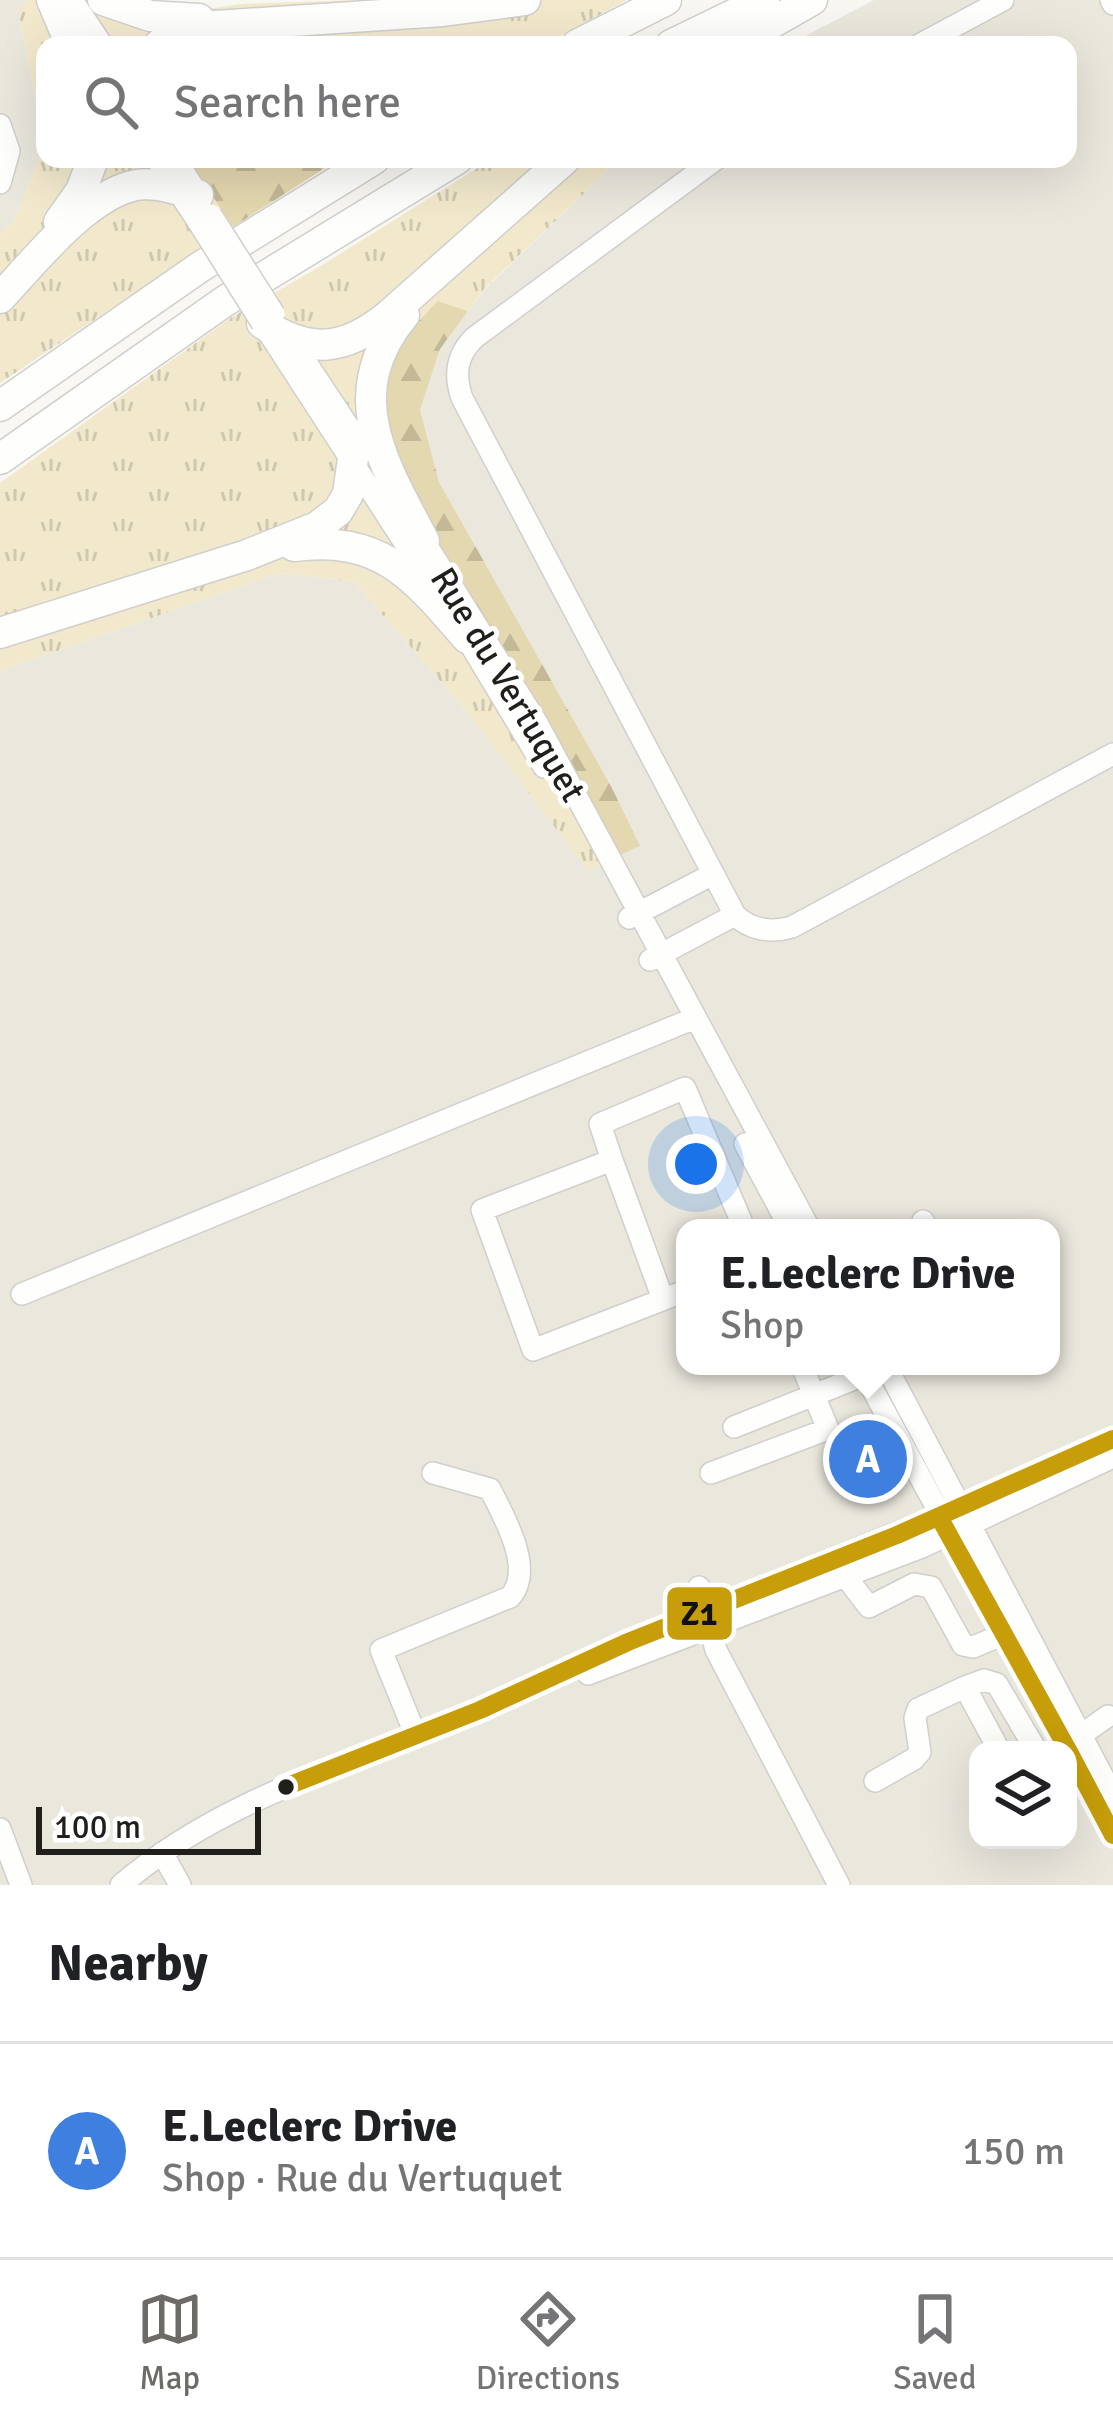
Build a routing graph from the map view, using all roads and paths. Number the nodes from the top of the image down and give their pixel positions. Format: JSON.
{"nodes":[{"id":1,"x":53,"y":0,"type":"edge"},
{"id":2,"x":72,"y":0,"type":"edge"},
{"id":3,"x":104,"y":0,"type":"edge"},
{"id":4,"x":525,"y":0,"type":"edge"},
{"id":5,"x":666,"y":0,"type":"edge"},
{"id":6,"x":764,"y":0,"type":"edge"},
{"id":7,"x":812,"y":0,"type":"edge"},
{"id":8,"x":1003,"y":0,"type":"edge"},
{"id":9,"x":325,"y":18,"type":"junction"},
{"id":10,"x":67,"y":36,"type":"edge"},
{"id":11,"x":77,"y":36,"type":"edge"},
{"id":12,"x":96,"y":36,"type":"edge"},
{"id":13,"x":174,"y":36,"type":"edge"},
{"id":14,"x":595,"y":36,"type":"edge"},
{"id":15,"x":690,"y":36,"type":"edge"},
{"id":16,"x":749,"y":36,"type":"edge"},
{"id":17,"x":936,"y":36,"type":"edge"},
{"id":18,"x":0,"y":125,"type":"edge"},
{"id":19,"x":90,"y":168,"type":"edge"},
{"id":20,"x":166,"y":168,"type":"edge"},
{"id":21,"x":360,"y":168,"type":"edge"},
{"id":22,"x":443,"y":168,"type":"edge"},
{"id":23,"x":555,"y":168,"type":"edge"},
{"id":24,"x":704,"y":168,"type":"edge"},
{"id":25,"x":0,"y":183,"type":"edge"},
{"id":26,"x":192,"y":196,"type":"edge"},
{"id":27,"x":471,"y":240,"type":"junction"},
{"id":28,"x":6,"y":292,"type":"edge"},
{"id":29,"x":275,"y":325,"type":"junction"},
{"id":30,"x":0,"y":406,"type":"edge"},
{"id":31,"x":355,"y":451,"type":"junction"},
{"id":32,"x":0,"y":459,"type":"edge"},
{"id":33,"x":424,"y":541,"type":"junction"},
{"id":34,"x":247,"y":555,"type":"junction"},
{"id":35,"x":0,"y":633,"type":"edge"},
{"id":36,"x":467,"y":638,"type":"junction"},
{"id":37,"x":1113,"y":754,"type":"edge"},
{"id":38,"x":713,"y":874,"type":"junction"},
{"id":39,"x":735,"y":915,"type":"junction"},
{"id":40,"x":633,"y":916,"type":"junction"},
{"id":41,"x":655,"y":957,"type":"junction"},
{"id":42,"x":689,"y":1021,"type":"junction"},
{"id":43,"x":612,"y":1160,"type":"junction"},
{"id":44,"x":740,"y":1219,"type":"edge"},
{"id":45,"x":786,"y":1219,"type":"edge"},
{"id":46,"x":804,"y":1219,"type":"edge"},
{"id":47,"x":22,"y":1294,"type":"dead end"},
{"id":48,"x":676,"y":1294,"type":"edge"},
{"id":49,"x":663,"y":1299,"type":"junction"},
{"id":50,"x":806,"y":1375,"type":"edge"},
{"id":51,"x":859,"y":1375,"type":"edge"},
{"id":52,"x":877,"y":1375,"type":"edge"},
{"id":53,"x":878,"y":1375,"type":"edge"},
{"id":54,"x":815,"y":1396,"type":"junction"},
{"id":55,"x":734,"y":1427,"type":"dead end"},
{"id":56,"x":1113,"y":1439,"type":"edge"},
{"id":57,"x":1113,"y":1457,"type":"edge"},
{"id":58,"x":433,"y":1473,"type":"dead end"},
{"id":59,"x":710,"y":1473,"type":"dead end"},
{"id":60,"x":967,"y":1515,"type":"junction"},
{"id":61,"x":944,"y":1526,"type":"junction"},
{"id":62,"x":846,"y":1577,"type":"junction"},
{"id":63,"x":699,"y":1587,"type":"dead end"},
{"id":64,"x":709,"y":1620,"type":"junction"},
{"id":65,"x":1014,"y":1630,"type":"junction"},
{"id":66,"x":965,"y":1687,"type":"junction"},
{"id":67,"x":1108,"y":1716,"type":"dead end"},
{"id":68,"x":416,"y":1736,"type":"junction"},
{"id":69,"x":994,"y":1741,"type":"edge"},
{"id":70,"x":1031,"y":1741,"type":"edge"},
{"id":71,"x":1066,"y":1741,"type":"edge"},
{"id":72,"x":1075,"y":1741,"type":"edge"},
{"id":73,"x":1077,"y":1756,"type":"edge"},
{"id":74,"x":1077,"y":1764,"type":"edge"},
{"id":75,"x":875,"y":1781,"type":"dead end"},
{"id":76,"x":1113,"y":1796,"type":"edge"},
{"id":77,"x":0,"y":1828,"type":"edge"},
{"id":78,"x":1113,"y":1835,"type":"edge"},
{"id":79,"x":162,"y":1853,"type":"junction"},
{"id":80,"x":21,"y":1885,"type":"edge"},
{"id":81,"x":121,"y":1885,"type":"edge"},
{"id":82,"x":180,"y":1885,"type":"edge"},
{"id":83,"x":839,"y":1885,"type":"edge"}],
"edges":[{"from":1,"to":10,"type":"highway"},
{"from":1,"to":11,"type":"street"},
{"from":2,"to":12,"type":"street"},
{"from":3,"to":9,"type":"highway"},
{"from":4,"to":9,"type":"highway"},
{"from":5,"to":14,"type":"highway"},
{"from":6,"to":15,"type":"highway"},
{"from":7,"to":16,"type":"highway"},
{"from":8,"to":17,"type":"street"},
{"from":9,"to":13,"type":"highway"},
{"from":18,"to":25,"type":"street"},
{"from":19,"to":28,"type":"highway"},
{"from":20,"to":26,"type":"street","name":"Rue du Vertuquet"},
{"from":21,"to":30,"type":"highway"},
{"from":22,"to":32,"type":"highway"},
{"from":23,"to":27,"type":"highway"},
{"from":24,"to":38,"type":"street"},
{"from":26,"to":28,"type":"highway"},
{"from":26,"to":29,"type":"street","name":"Rue du Vertuquet","bridge":true},
{"from":27,"to":29,"type":"highway"},
{"from":27,"to":33,"type":"highway"},
{"from":29,"to":31,"type":"street","name":"Rue du Vertuquet"},
{"from":29,"to":31,"type":"street","name":"Rue du Vertuquet"},
{"from":31,"to":33,"type":"street","name":"Rue du Vertuquet"},
{"from":31,"to":34,"type":"highway"},
{"from":31,"to":36,"type":"street","name":"Rue du Vertuquet"},
{"from":33,"to":40,"type":"street","name":"Rue du Vertuquet"},
{"from":34,"to":35,"type":"highway"},
{"from":34,"to":36,"type":"highway"},
{"from":36,"to":40,"type":"street","name":"Rue du Vertuquet"},
{"from":37,"to":39,"type":"street"},
{"from":38,"to":39,"type":"street"},
{"from":38,"to":40,"type":"street"},
{"from":39,"to":41,"type":"street"},
{"from":40,"to":41,"type":"street","name":"Rue du Vertuquet"},
{"from":41,"to":42,"type":"street","name":"Rue du Vertuquet"},
{"from":42,"to":45,"type":"street","name":"Rue du Vertuquet"},
{"from":42,"to":46,"type":"street","name":"Rue du Vertuquet"},
{"from":42,"to":47,"type":"street"},
{"from":43,"to":44,"type":"street"},
{"from":43,"to":49,"type":"street"},
{"from":43,"to":49,"type":"street"},
{"from":48,"to":49,"type":"street"},
{"from":50,"to":54,"type":"street"},
{"from":51,"to":54,"type":"street"},
{"from":52,"to":61,"type":"street"},
{"from":53,"to":60,"type":"street"},
{"from":54,"to":55,"type":"street"},
{"from":54,"to":59,"type":"street"},
{"from":56,"to":60,"type":"street"},
{"from":57,"to":60,"type":"street"},
{"from":58,"to":68,"type":"street"},
{"from":60,"to":61,"type":"street"},
{"from":60,"to":65,"type":"street"},
{"from":61,"to":62,"type":"street"},
{"from":61,"to":64,"type":"street"},
{"from":61,"to":65,"type":"street"},
{"from":62,"to":64,"type":"street"},
{"from":62,"to":65,"type":"street"},
{"from":63,"to":64,"type":"street"},
{"from":64,"to":68,"type":"street"},
{"from":64,"to":83,"type":"street"},
{"from":65,"to":71,"type":"street"},
{"from":66,"to":69,"type":"street"},
{"from":66,"to":70,"type":"street"},
{"from":66,"to":75,"type":"street"},
{"from":67,"to":72,"type":"street"},
{"from":68,"to":79,"type":"street"},
{"from":73,"to":76,"type":"street"},
{"from":74,"to":78,"type":"street"},
{"from":77,"to":80,"type":"street"},
{"from":79,"to":81,"type":"street"},
{"from":79,"to":82,"type":"street"}]}
